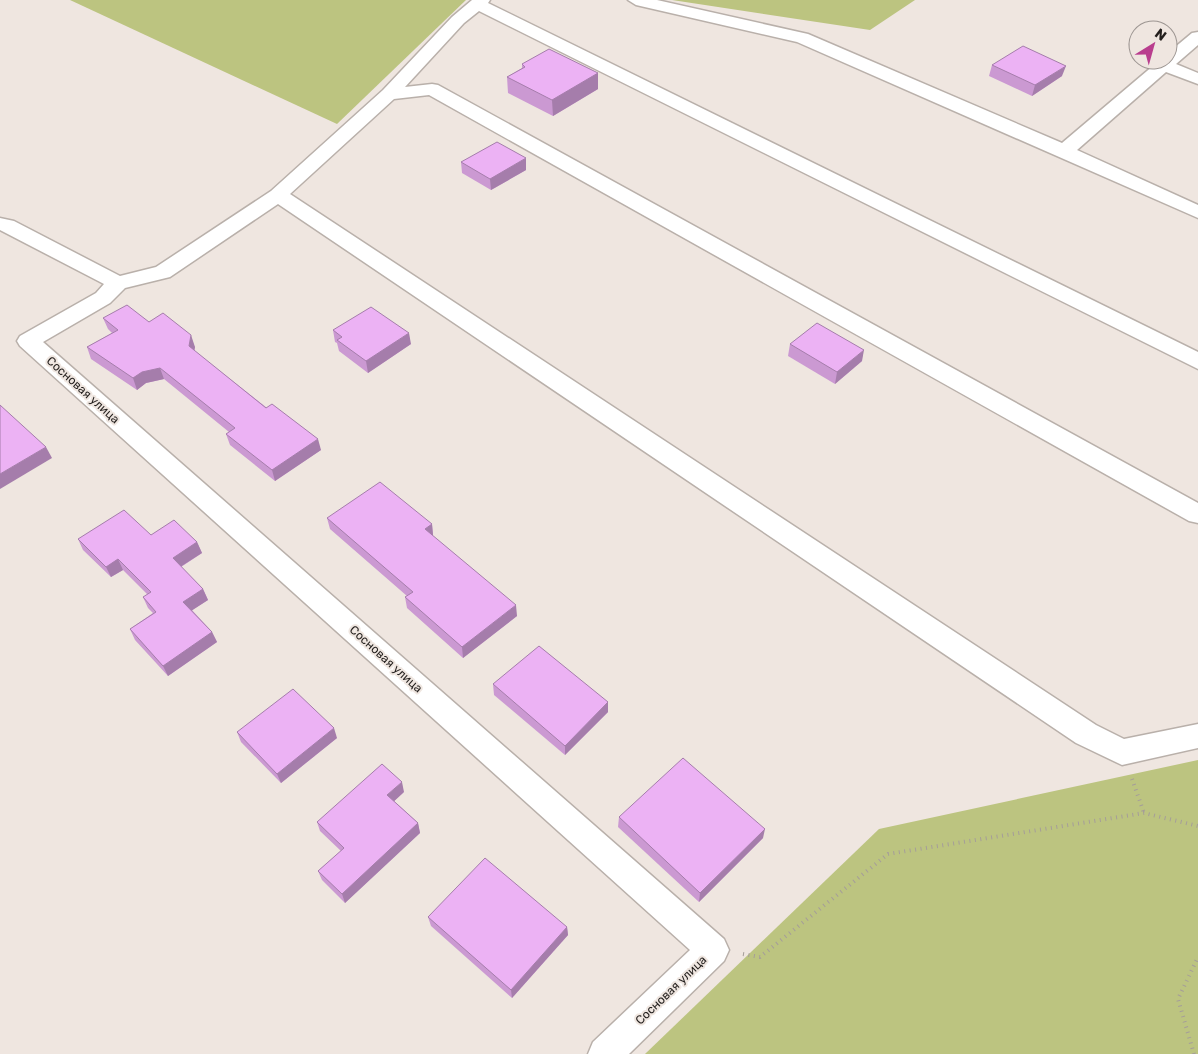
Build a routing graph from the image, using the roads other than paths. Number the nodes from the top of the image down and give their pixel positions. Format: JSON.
{"nodes":[{"id":1,"x":636,"y":0,"type":"edge"},
{"id":2,"x":480,"y":2,"type":"edge"},
{"id":3,"x":1198,"y":37,"type":"edge"},
{"id":4,"x":1178,"y":54,"type":"edge"},
{"id":5,"x":1159,"y":70,"type":"edge"},
{"id":6,"x":1174,"y":70,"type":"edge"},
{"id":7,"x":1198,"y":79,"type":"edge"},
{"id":8,"x":389,"y":94,"type":"junction"},
{"id":9,"x":1064,"y":151,"type":"junction"},
{"id":10,"x":278,"y":195,"type":"junction"},
{"id":11,"x":1198,"y":212,"type":"edge"},
{"id":12,"x":0,"y":224,"type":"edge"},
{"id":13,"x":118,"y":283,"type":"junction"},
{"id":14,"x":1198,"y":361,"type":"edge"},
{"id":15,"x":1198,"y":514,"type":"edge"},
{"id":16,"x":1198,"y":736,"type":"edge"},
{"id":17,"x":605,"y":1054,"type":"edge"}],
"edges":[{"from":1,"to":9,"type":"street"},
{"from":2,"to":8,"type":"street"},
{"from":2,"to":14,"type":"street"},
{"from":3,"to":4,"type":"street"},
{"from":5,"to":9,"type":"street"},
{"from":6,"to":7,"type":"street"},
{"from":8,"to":10,"type":"street"},
{"from":8,"to":15,"type":"street"},
{"from":9,"to":11,"type":"street"},
{"from":10,"to":13,"type":"street"},
{"from":10,"to":16,"type":"street"},
{"from":12,"to":13,"type":"street"},
{"from":13,"to":17,"type":"street","name":"Сосновая улица"}]}
